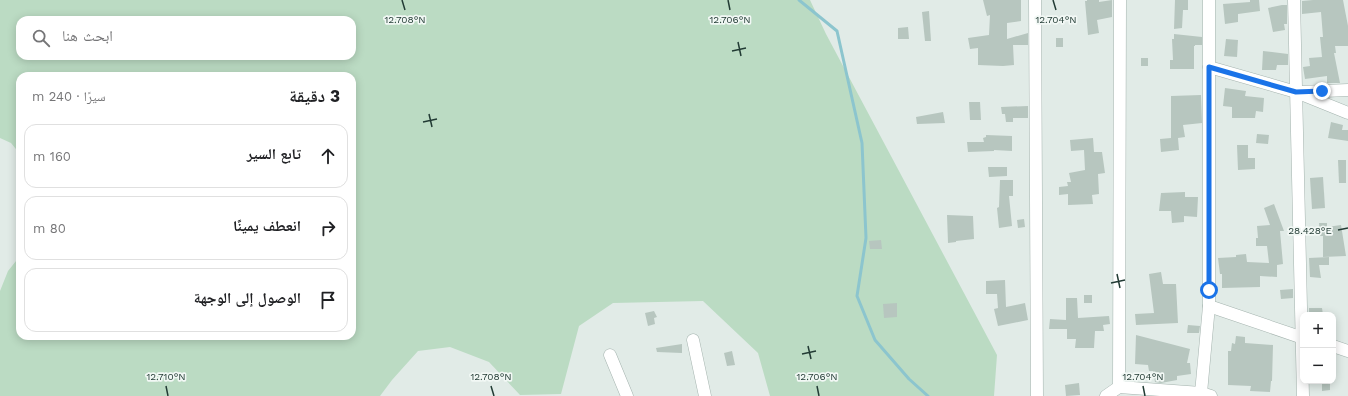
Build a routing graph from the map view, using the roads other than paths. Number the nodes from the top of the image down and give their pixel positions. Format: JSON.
{"nodes":[{"id":1,"x":1035,"y":0,"type":"edge"},
{"id":2,"x":1120,"y":0,"type":"edge"},
{"id":3,"x":1209,"y":0,"type":"edge"},
{"id":4,"x":1294,"y":0,"type":"edge"},
{"id":5,"x":1209,"y":67,"type":"junction"},
{"id":6,"x":1348,"y":90,"type":"edge"},
{"id":7,"x":1296,"y":92,"type":"junction"},
{"id":8,"x":1348,"y":113,"type":"edge"},
{"id":9,"x":1209,"y":306,"type":"junction"},
{"id":10,"x":1302,"y":312,"type":"edge"},
{"id":11,"x":1300,"y":337,"type":"edge"},
{"id":12,"x":693,"y":340,"type":"dead end"},
{"id":13,"x":1336,"y":347,"type":"edge"},
{"id":14,"x":1303,"y":348,"type":"edge"},
{"id":15,"x":1348,"y":350,"type":"edge"},
{"id":16,"x":610,"y":355,"type":"dead end"},
{"id":17,"x":1119,"y":387,"type":"junction"},
{"id":18,"x":1206,"y":394,"type":"edge"},
{"id":19,"x":627,"y":396,"type":"edge"},
{"id":20,"x":705,"y":396,"type":"edge"},
{"id":21,"x":1037,"y":396,"type":"edge"},
{"id":22,"x":1106,"y":396,"type":"edge"},
{"id":23,"x":1303,"y":396,"type":"edge"}],
"edges":[{"from":1,"to":21,"type":"street"},
{"from":2,"to":17,"type":"street"},
{"from":3,"to":5,"type":"street"},
{"from":4,"to":7,"type":"street"},
{"from":5,"to":7,"type":"street"},
{"from":5,"to":9,"type":"street"},
{"from":6,"to":7,"type":"street"},
{"from":7,"to":8,"type":"street"},
{"from":7,"to":10,"type":"street"},
{"from":9,"to":11,"type":"street"},
{"from":9,"to":18,"type":"street"},
{"from":12,"to":20,"type":"street"},
{"from":13,"to":15,"type":"street"},
{"from":14,"to":23,"type":"street"},
{"from":16,"to":19,"type":"street"},
{"from":17,"to":18,"type":"street"},
{"from":17,"to":22,"type":"street"}]}
